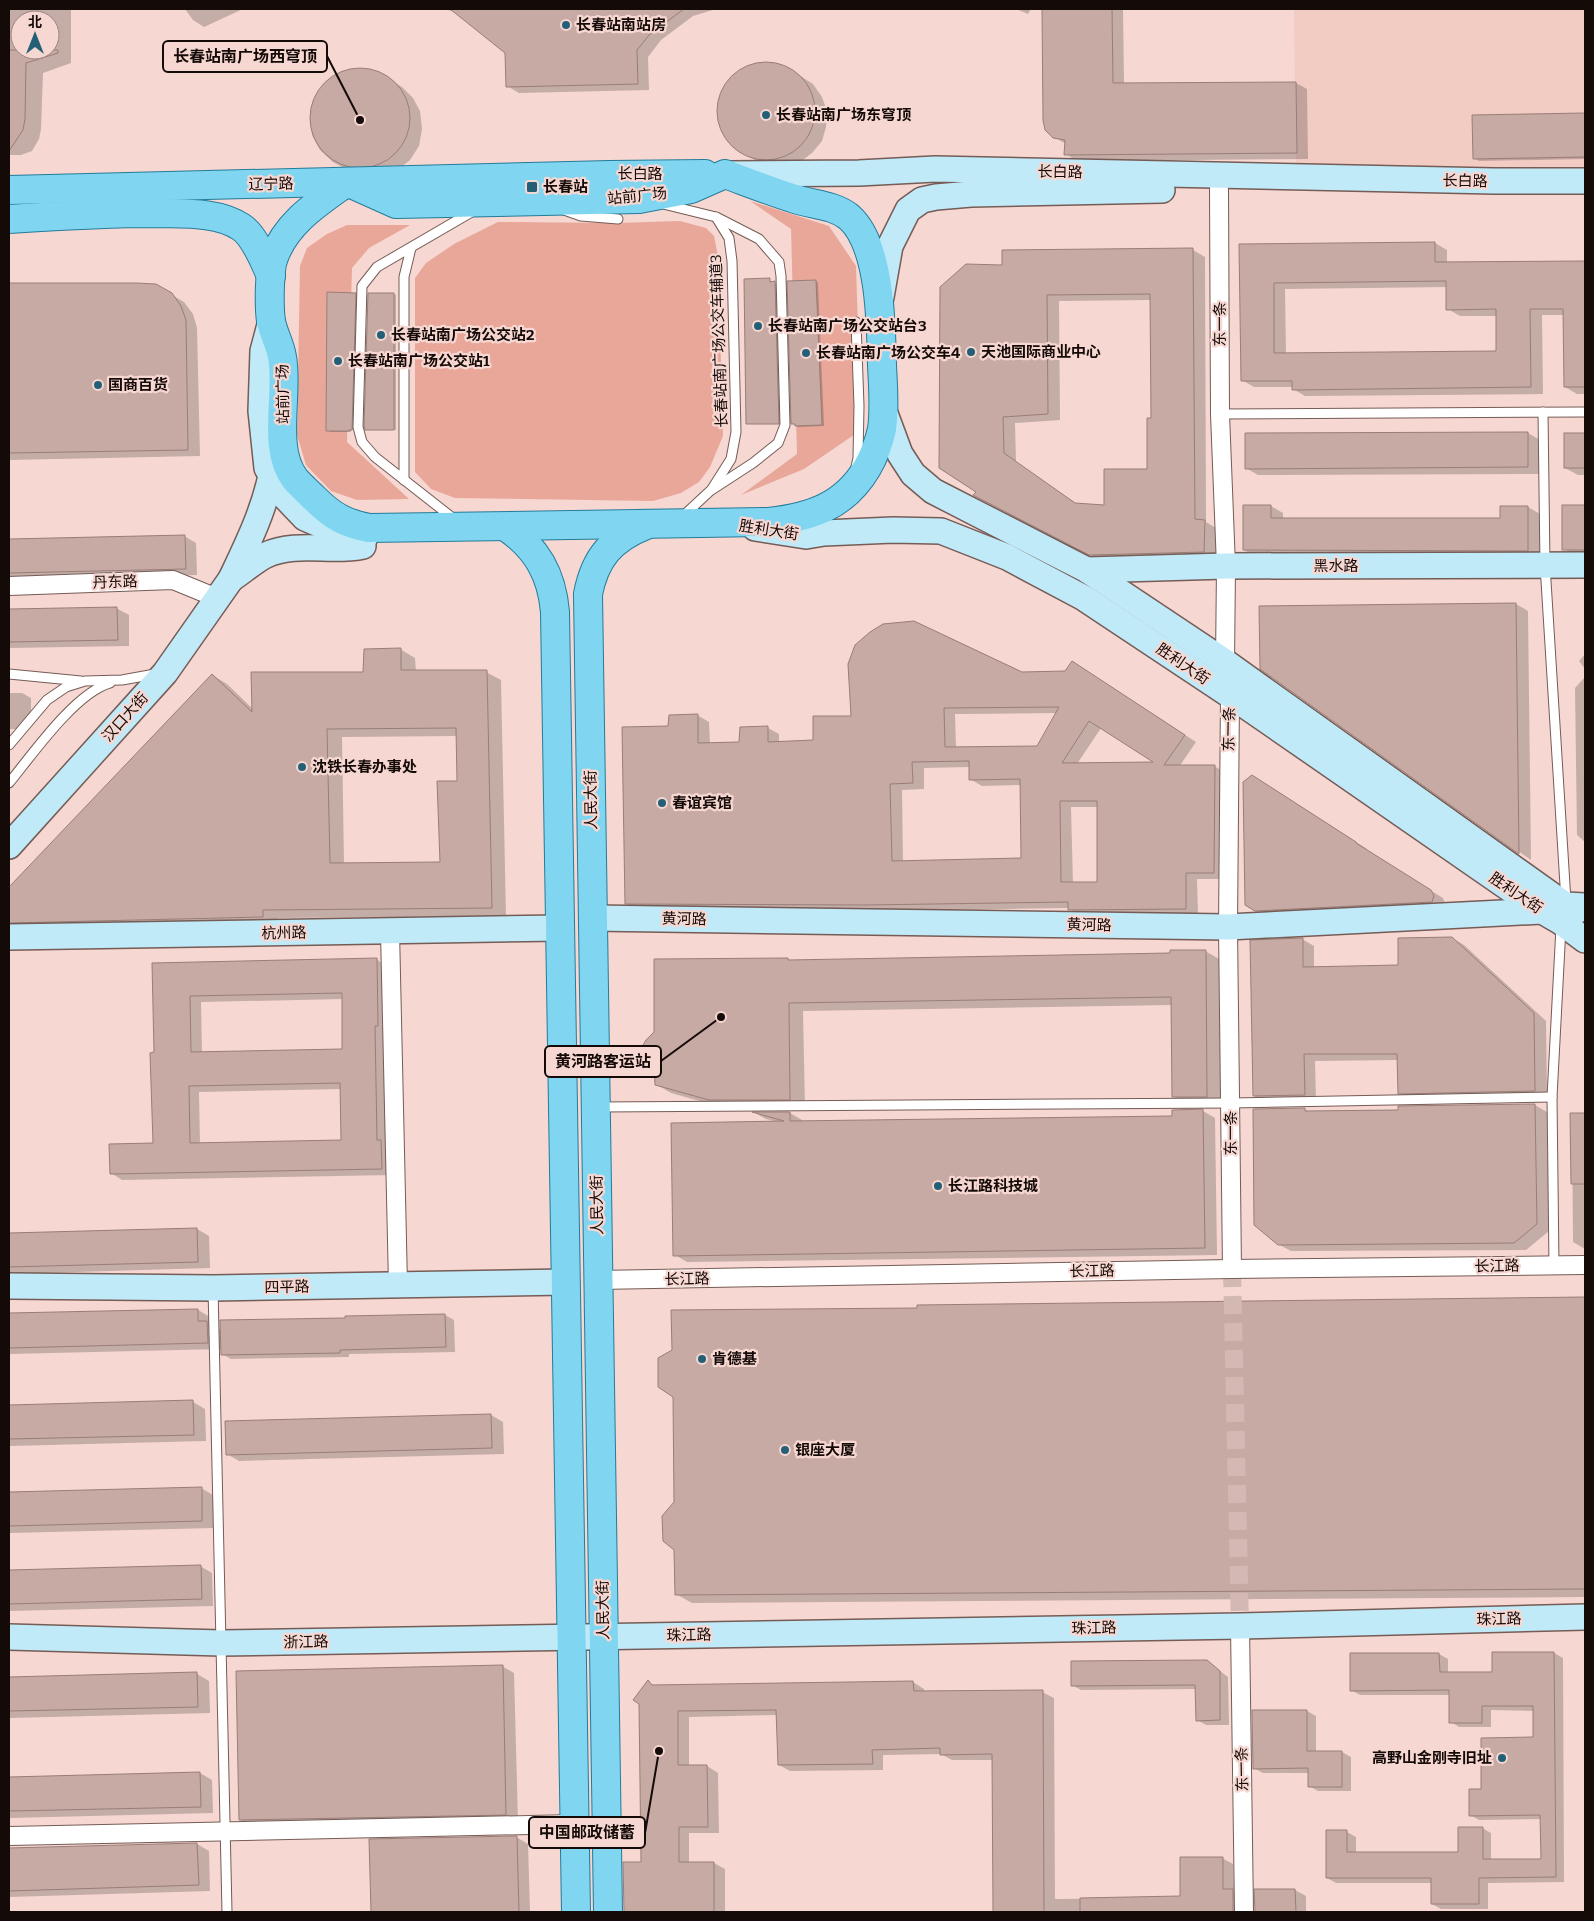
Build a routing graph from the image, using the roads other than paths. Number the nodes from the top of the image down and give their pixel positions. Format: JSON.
{"nodes":[{"id":1,"x":725,"y":174,"type":"junction"},
{"id":2,"x":1585,"y":181,"type":"edge"},
{"id":3,"x":347,"y":182,"type":"junction"},
{"id":4,"x":539,"y":189,"type":"junction"},
{"id":5,"x":1219,"y":189,"type":"junction"},
{"id":6,"x":9,"y":190,"type":"edge"},
{"id":7,"x":1585,"y":190,"type":"edge"},
{"id":8,"x":640,"y":199,"type":"junction"},
{"id":9,"x":490,"y":201,"type":"junction"},
{"id":10,"x":716,"y":217,"type":"junction"},
{"id":11,"x":9,"y":218,"type":"edge"},
{"id":12,"x":618,"y":219,"type":"dead end"},
{"id":13,"x":412,"y":248,"type":"junction"},
{"id":14,"x":271,"y":276,"type":"junction"},
{"id":15,"x":880,"y":304,"type":"junction"},
{"id":16,"x":271,"y":321,"type":"junction"},
{"id":17,"x":856,"y":322,"type":"dead end"},
{"id":18,"x":884,"y":411,"type":"junction"},
{"id":19,"x":1543,"y":412,"type":"junction"},
{"id":20,"x":1585,"y":412,"type":"edge"},
{"id":21,"x":1220,"y":414,"type":"junction"},
{"id":22,"x":271,"y":476,"type":"junction"},
{"id":23,"x":404,"y":480,"type":"junction"},
{"id":24,"x":850,"y":489,"type":"junction"},
{"id":25,"x":710,"y":491,"type":"junction"},
{"id":26,"x":731,"y":523,"type":"junction"},
{"id":27,"x":675,"y":524,"type":"junction"},
{"id":28,"x":647,"y":525,"type":"junction"},
{"id":29,"x":506,"y":527,"type":"junction"},
{"id":30,"x":464,"y":528,"type":"junction"},
{"id":31,"x":390,"y":537,"type":"junction"},
{"id":32,"x":1545,"y":565,"type":"junction"},
{"id":33,"x":1585,"y":565,"type":"edge"},
{"id":34,"x":1226,"y":566,"type":"junction"},
{"id":35,"x":1087,"y":570,"type":"junction"},
{"id":36,"x":9,"y":586,"type":"edge"},
{"id":37,"x":224,"y":588,"type":"junction"},
{"id":38,"x":1226,"y":662,"type":"junction"},
{"id":39,"x":165,"y":673,"type":"junction"},
{"id":40,"x":9,"y":674,"type":"edge"},
{"id":41,"x":122,"y":680,"type":"junction"},
{"id":42,"x":85,"y":681,"type":"junction"},
{"id":43,"x":1230,"y":696,"type":"junction"},
{"id":44,"x":9,"y":745,"type":"edge"},
{"id":45,"x":9,"y":783,"type":"edge"},
{"id":46,"x":9,"y":846,"type":"edge"},
{"id":47,"x":1568,"y":912,"type":"edge"},
{"id":48,"x":592,"y":918,"type":"junction"},
{"id":49,"x":1228,"y":927,"type":"junction"},
{"id":50,"x":560,"y":928,"type":"junction"},
{"id":51,"x":390,"y":931,"type":"junction"},
{"id":52,"x":9,"y":936,"type":"edge"},
{"id":53,"x":1585,"y":940,"type":"edge"},
{"id":54,"x":1552,"y":1096,"type":"junction"},
{"id":55,"x":1231,"y":1103,"type":"junction"},
{"id":56,"x":595,"y":1107,"type":"junction"},
{"id":57,"x":1585,"y":1265,"type":"edge"},
{"id":58,"x":1554,"y":1266,"type":"junction"},
{"id":59,"x":1232,"y":1269,"type":"junction"},
{"id":60,"x":598,"y":1280,"type":"junction"},
{"id":61,"x":566,"y":1282,"type":"junction"},
{"id":62,"x":398,"y":1285,"type":"junction"},
{"id":63,"x":9,"y":1286,"type":"edge"},
{"id":64,"x":213,"y":1288,"type":"junction"},
{"id":65,"x":1585,"y":1617,"type":"edge"},
{"id":66,"x":1240,"y":1626,"type":"junction"},
{"id":67,"x":604,"y":1636,"type":"junction"},
{"id":68,"x":9,"y":1637,"type":"edge"},
{"id":69,"x":571,"y":1637,"type":"junction"},
{"id":70,"x":221,"y":1643,"type":"junction"},
{"id":71,"x":574,"y":1824,"type":"junction"},
{"id":72,"x":226,"y":1831,"type":"junction"},
{"id":73,"x":9,"y":1836,"type":"edge"},
{"id":74,"x":228,"y":1912,"type":"edge"},
{"id":75,"x":576,"y":1912,"type":"edge"},
{"id":76,"x":608,"y":1912,"type":"edge"},
{"id":77,"x":1244,"y":1912,"type":"edge"}],
"edges":[{"from":1,"to":2,"type":"main road","name":"长白路"},
{"from":1,"to":4,"type":"main road","name":"长白路"},
{"from":1,"to":8,"type":"main road","name":"站前广场"},
{"from":1,"to":15,"type":"main road","name":"站前广场"},
{"from":3,"to":4,"type":"main road","name":"辽宁路"},
{"from":3,"to":6,"type":"main road","name":"辽宁路"},
{"from":3,"to":9,"type":"main road","name":"站前广场"},
{"from":3,"to":14,"type":"main road","name":"站前广场"},
{"from":4,"to":8,"type":"main road","name":"站前广场"},
{"from":4,"to":9,"type":"main road","name":"站前广场"},
{"from":4,"to":12,"type":"lane"},
{"from":5,"to":7,"type":"main road","name":"长白路"},
{"from":5,"to":15,"type":"main road","name":"长白路"},
{"from":5,"to":21,"type":"street","name":"东一条"},
{"from":8,"to":10,"type":"lane"},
{"from":9,"to":13,"type":"lane"},
{"from":10,"to":25,"type":"lane","name":"长春站南广场公交车辅道3"},
{"from":10,"to":25,"type":"lane"},
{"from":11,"to":14,"type":"main road"},
{"from":13,"to":23,"type":"lane"},
{"from":13,"to":23,"type":"lane"},
{"from":14,"to":16,"type":"main road","name":"站前广场"},
{"from":15,"to":18,"type":"main road","name":"站前广场"},
{"from":16,"to":22,"type":"main road"},
{"from":16,"to":30,"type":"main road","name":"站前广场"},
{"from":17,"to":24,"type":"lane"},
{"from":18,"to":24,"type":"main road","name":"站前广场"},
{"from":18,"to":35,"type":"main road","name":"胜利大街"},
{"from":19,"to":20,"type":"lane"},
{"from":19,"to":21,"type":"lane"},
{"from":19,"to":32,"type":"lane"},
{"from":21,"to":34,"type":"street","name":"东一条"},
{"from":22,"to":31,"type":"main road"},
{"from":22,"to":37,"type":"main road"},
{"from":23,"to":30,"type":"lane"},
{"from":24,"to":26,"type":"main road","name":"站前广场"},
{"from":25,"to":27,"type":"lane"},
{"from":26,"to":27,"type":"main road","name":"站前广场"},
{"from":26,"to":43,"type":"main road","name":"胜利大街"},
{"from":27,"to":28,"type":"main road","name":"站前广场"},
{"from":28,"to":29,"type":"main road","name":"站前广场"},
{"from":28,"to":48,"type":"main road","name":"人民大街"},
{"from":29,"to":30,"type":"main road","name":"站前广场"},
{"from":29,"to":50,"type":"main road"},
{"from":30,"to":31,"type":"main road"},
{"from":31,"to":37,"type":"main road"},
{"from":32,"to":33,"type":"main road","name":"黑水路"},
{"from":32,"to":34,"type":"main road","name":"黑水路"},
{"from":32,"to":47,"type":"lane"},
{"from":34,"to":35,"type":"main road","name":"黑水路"},
{"from":34,"to":38,"type":"street","name":"东一条"},
{"from":35,"to":38,"type":"main road","name":"胜利大街"},
{"from":36,"to":37,"type":"street","name":"丹东路"},
{"from":37,"to":39,"type":"main road","name":"汉口大街"},
{"from":38,"to":43,"type":"street","name":"东一条"},
{"from":38,"to":47,"type":"main road","name":"胜利大街"},
{"from":39,"to":41,"type":"lane"},
{"from":39,"to":46,"type":"main road","name":"汉口大街"},
{"from":40,"to":42,"type":"lane"},
{"from":41,"to":42,"type":"lane"},
{"from":41,"to":45,"type":"lane"},
{"from":42,"to":44,"type":"lane"},
{"from":43,"to":47,"type":"main road","name":"胜利大街"},
{"from":43,"to":49,"type":"street","name":"东一条"},
{"from":47,"to":49,"type":"main road","name":"黄河路"},
{"from":47,"to":53,"type":"main road","name":"胜利大街"},
{"from":47,"to":54,"type":"lane"},
{"from":48,"to":49,"type":"main road","name":"黄河路"},
{"from":48,"to":56,"type":"main road","name":"人民大街"},
{"from":49,"to":55,"type":"street","name":"东一条"},
{"from":50,"to":51,"type":"main road","name":"杭州路"},
{"from":50,"to":61,"type":"main road"},
{"from":51,"to":52,"type":"main road","name":"杭州路"},
{"from":51,"to":62,"type":"street"},
{"from":54,"to":55,"type":"lane"},
{"from":54,"to":58,"type":"lane"},
{"from":55,"to":56,"type":"lane"},
{"from":55,"to":59,"type":"street","name":"东一条"},
{"from":56,"to":60,"type":"main road","name":"人民大街"},
{"from":57,"to":58,"type":"street","name":"长江路"},
{"from":58,"to":59,"type":"street","name":"长江路"},
{"from":59,"to":60,"type":"street","name":"长江路"},
{"from":60,"to":67,"type":"main road","name":"人民大街"},
{"from":61,"to":62,"type":"main road","name":"四平路"},
{"from":61,"to":69,"type":"main road"},
{"from":62,"to":64,"type":"main road","name":"四平路"},
{"from":63,"to":64,"type":"main road","name":"四平路"},
{"from":64,"to":70,"type":"lane"},
{"from":65,"to":66,"type":"main road","name":"珠江路"},
{"from":66,"to":67,"type":"main road","name":"珠江路"},
{"from":66,"to":77,"type":"street","name":"东一条"},
{"from":67,"to":69,"type":"main road","name":"浙江路"},
{"from":67,"to":76,"type":"main road","name":"人民大街"},
{"from":68,"to":70,"type":"main road","name":"浙江路"},
{"from":69,"to":70,"type":"main road","name":"浙江路"},
{"from":69,"to":71,"type":"main road"},
{"from":70,"to":72,"type":"lane"},
{"from":71,"to":72,"type":"street"},
{"from":71,"to":75,"type":"main road"},
{"from":72,"to":73,"type":"street"},
{"from":72,"to":74,"type":"lane"}]}
